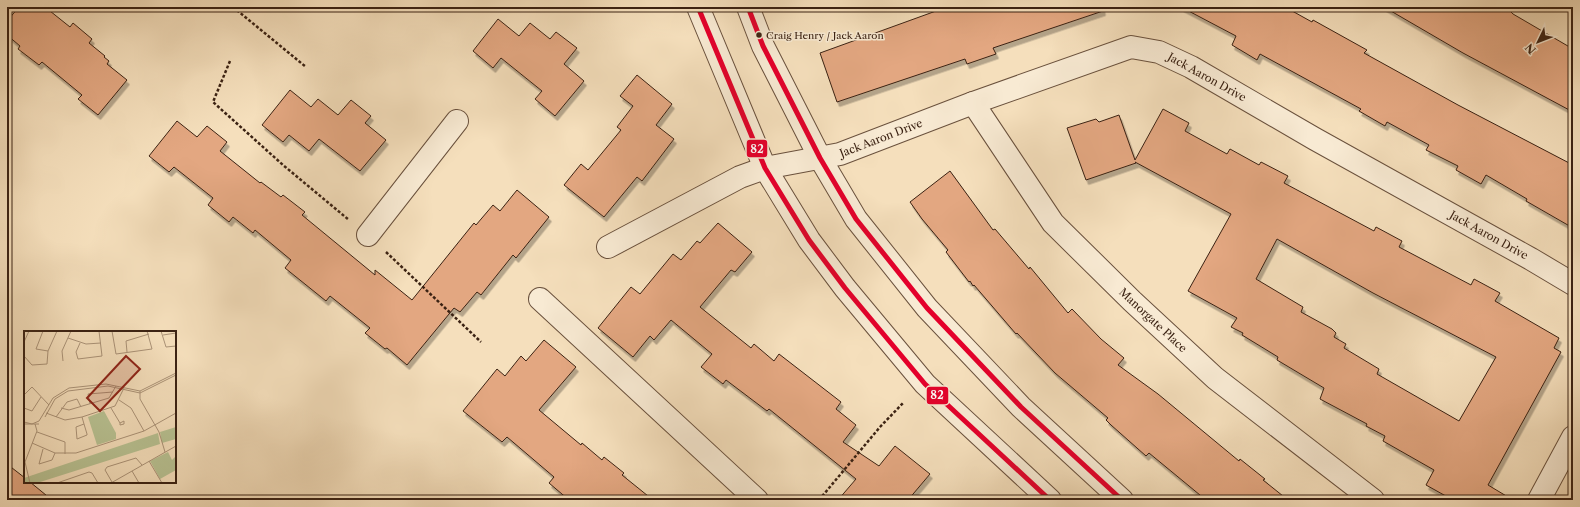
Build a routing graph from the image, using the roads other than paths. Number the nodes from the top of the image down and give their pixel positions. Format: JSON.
{"nodes":[{"id":1,"x":698,"y":7,"type":"edge"},
{"id":2,"x":748,"y":7,"type":"edge"},
{"id":3,"x":973,"y":103,"type":"junction"},
{"id":4,"x":457,"y":121,"type":"dead end"},
{"id":5,"x":820,"y":158,"type":"junction"},
{"id":6,"x":765,"y":168,"type":"junction"},
{"id":7,"x":368,"y":235,"type":"road end"},
{"id":8,"x":608,"y":247,"type":"dead end"},
{"id":9,"x":1573,"y":284,"type":"edge"},
{"id":10,"x":540,"y":299,"type":"dead end"},
{"id":11,"x":1573,"y":437,"type":"edge"},
{"id":12,"x":757,"y":500,"type":"edge"},
{"id":13,"x":1050,"y":500,"type":"edge"},
{"id":14,"x":1122,"y":500,"type":"edge"},
{"id":15,"x":1373,"y":500,"type":"edge"},
{"id":16,"x":1539,"y":500,"type":"edge"}],
"edges":[{"from":1,"to":6,"type":"street"},
{"from":2,"to":5,"type":"street"},
{"from":3,"to":5,"type":"street","name":"Jack Aaron Drive"},
{"from":3,"to":9,"type":"street","name":"Jack Aaron Drive"},
{"from":3,"to":15,"type":"street","name":"Manorgate Place"},
{"from":4,"to":7,"type":"street"},
{"from":5,"to":6,"type":"street","name":"Jack Aaron Drive"},
{"from":5,"to":14,"type":"street"},
{"from":6,"to":8,"type":"street","name":"Jack Aaron Drive"},
{"from":6,"to":13,"type":"street"},
{"from":10,"to":12,"type":"street"},
{"from":11,"to":16,"type":"street"}]}
